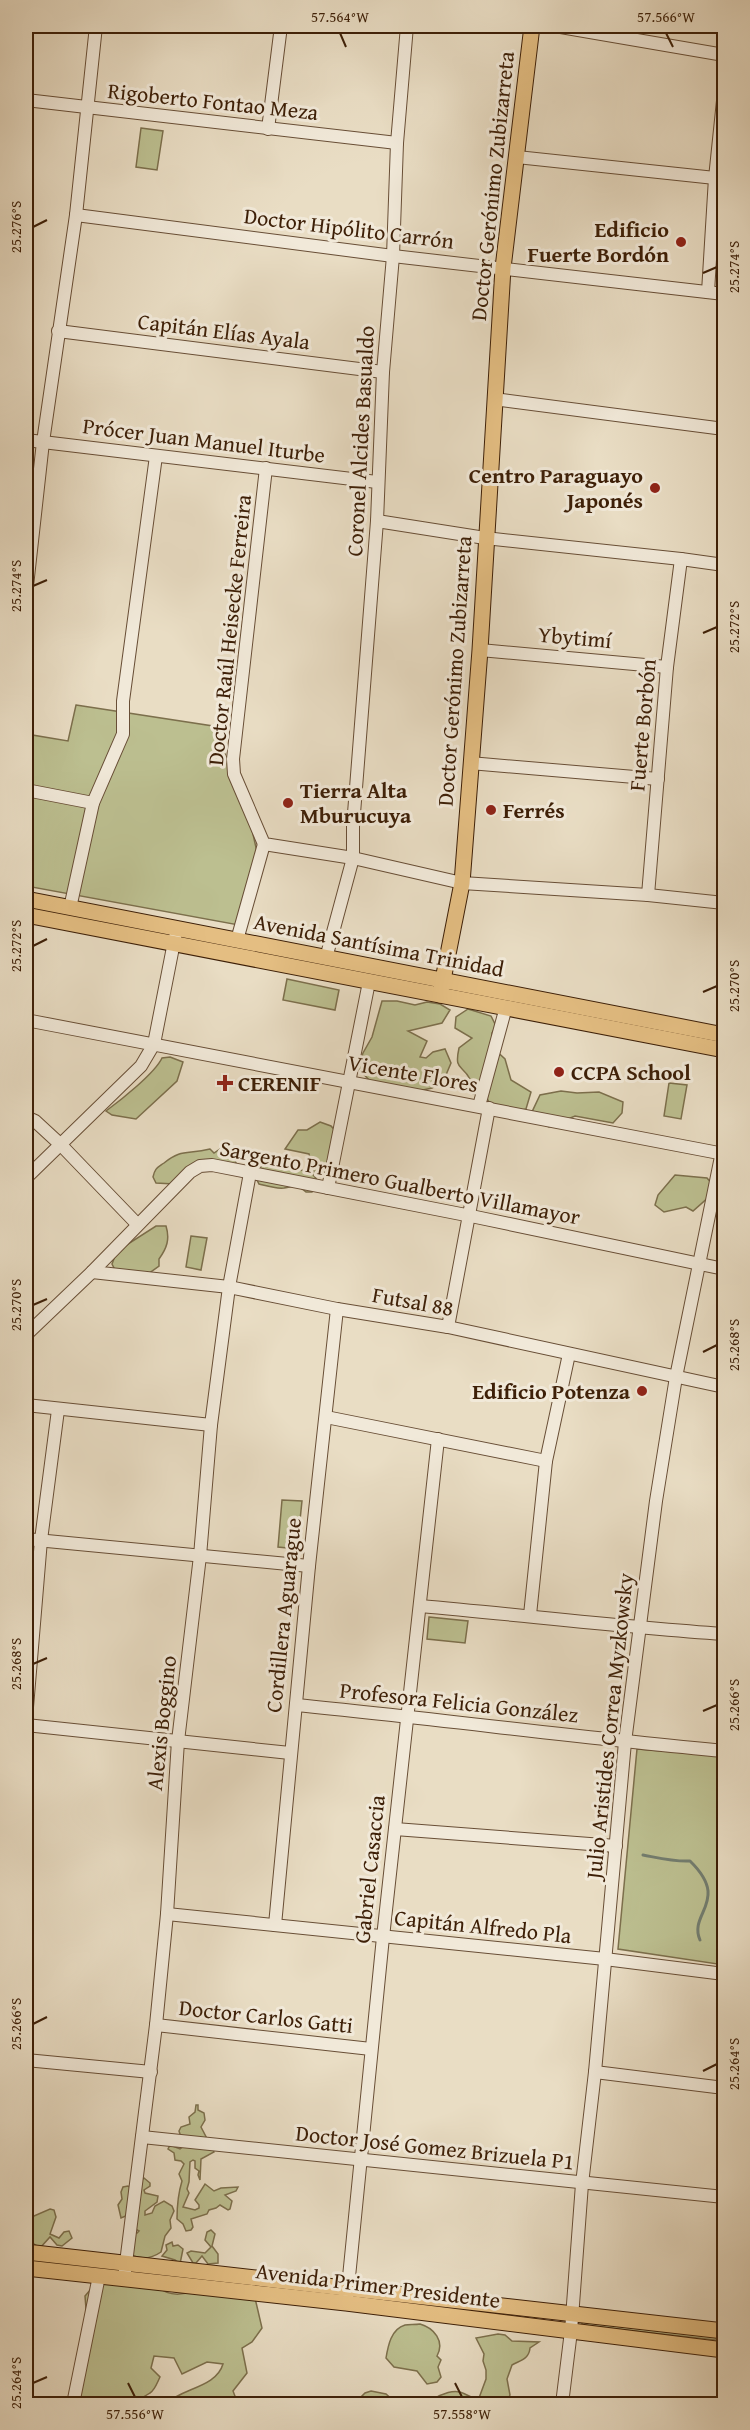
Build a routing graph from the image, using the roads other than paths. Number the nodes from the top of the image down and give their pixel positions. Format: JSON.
{"nodes":[{"id":1,"x":96,"y":26,"type":"edge"},
{"id":2,"x":281,"y":26,"type":"edge"},
{"id":3,"x":407,"y":26,"type":"edge"},
{"id":4,"x":532,"y":26,"type":"edge"},
{"id":5,"x":555,"y":26,"type":"edge"},
{"id":6,"x":724,"y":55,"type":"edge"},
{"id":7,"x":724,"y":91,"type":"edge"},
{"id":8,"x":26,"y":100,"type":"edge"},
{"id":9,"x":86,"y":108,"type":"junction"},
{"id":10,"x":268,"y":129,"type":"junction"},
{"id":11,"x":397,"y":143,"type":"junction"},
{"id":12,"x":517,"y":157,"type":"junction"},
{"id":13,"x":715,"y":177,"type":"junction"},
{"id":14,"x":76,"y":215,"type":"junction"},
{"id":15,"x":393,"y":256,"type":"junction"},
{"id":16,"x":503,"y":268,"type":"junction"},
{"id":17,"x":708,"y":292,"type":"junction"},
{"id":18,"x":724,"y":294,"type":"edge"},
{"id":19,"x":58,"y":331,"type":"junction"},
{"id":20,"x":383,"y":372,"type":"junction"},
{"id":21,"x":494,"y":399,"type":"junction"},
{"id":22,"x":724,"y":429,"type":"edge"},
{"id":23,"x":26,"y":440,"type":"edge"},
{"id":24,"x":43,"y":442,"type":"junction"},
{"id":25,"x":156,"y":456,"type":"junction"},
{"id":26,"x":266,"y":468,"type":"junction"},
{"id":27,"x":377,"y":482,"type":"junction"},
{"id":28,"x":377,"y":521,"type":"junction"},
{"id":29,"x":485,"y":538,"type":"junction"},
{"id":30,"x":681,"y":559,"type":"junction"},
{"id":31,"x":724,"y":565,"type":"edge"},
{"id":32,"x":26,"y":595,"type":"edge"},
{"id":33,"x":480,"y":650,"type":"junction"},
{"id":34,"x":667,"y":667,"type":"junction"},
{"id":35,"x":470,"y":763,"type":"junction"},
{"id":36,"x":658,"y":779,"type":"junction"},
{"id":37,"x":26,"y":790,"type":"edge"},
{"id":38,"x":93,"y":803,"type":"junction"},
{"id":39,"x":264,"y":844,"type":"junction"},
{"id":40,"x":353,"y":858,"type":"junction"},
{"id":41,"x":462,"y":883,"type":"junction"},
{"id":42,"x":648,"y":895,"type":"junction"},
{"id":43,"x":26,"y":899,"type":"edge"},
{"id":44,"x":724,"y":903,"type":"edge"},
{"id":45,"x":70,"y":908,"type":"junction"},
{"id":46,"x":26,"y":915,"type":"edge"},
{"id":47,"x":175,"y":936,"type":"junction"},
{"id":48,"x":237,"y":940,"type":"junction"},
{"id":49,"x":326,"y":958,"type":"junction"},
{"id":50,"x":369,"y":982,"type":"junction"},
{"id":51,"x":442,"y":988,"type":"junction"},
{"id":52,"x":506,"y":1007,"type":"junction"},
{"id":53,"x":26,"y":1020,"type":"edge"},
{"id":54,"x":724,"y":1035,"type":"edge"},
{"id":55,"x":154,"y":1044,"type":"junction"},
{"id":56,"x":724,"y":1050,"type":"edge"},
{"id":57,"x":349,"y":1084,"type":"junction"},
{"id":58,"x":484,"y":1107,"type":"junction"},
{"id":59,"x":26,"y":1117,"type":"edge"},
{"id":60,"x":61,"y":1145,"type":"junction"},
{"id":61,"x":724,"y":1150,"type":"edge"},
{"id":62,"x":250,"y":1173,"type":"junction"},
{"id":63,"x":26,"y":1178,"type":"edge"},
{"id":64,"x":328,"y":1188,"type":"junction"},
{"id":65,"x":471,"y":1216,"type":"junction"},
{"id":66,"x":137,"y":1224,"type":"junction"},
{"id":67,"x":698,"y":1264,"type":"junction"},
{"id":68,"x":724,"y":1269,"type":"edge"},
{"id":69,"x":92,"y":1272,"type":"junction"},
{"id":70,"x":229,"y":1287,"type":"junction"},
{"id":71,"x":338,"y":1309,"type":"junction"},
{"id":72,"x":448,"y":1327,"type":"junction"},
{"id":73,"x":26,"y":1335,"type":"edge"},
{"id":74,"x":569,"y":1354,"type":"junction"},
{"id":75,"x":676,"y":1377,"type":"junction"},
{"id":76,"x":724,"y":1387,"type":"edge"},
{"id":77,"x":26,"y":1405,"type":"edge"},
{"id":78,"x":58,"y":1410,"type":"junction"},
{"id":79,"x":326,"y":1418,"type":"junction"},
{"id":80,"x":211,"y":1425,"type":"junction"},
{"id":81,"x":438,"y":1439,"type":"junction"},
{"id":82,"x":546,"y":1461,"type":"junction"},
{"id":83,"x":26,"y":1539,"type":"edge"},
{"id":84,"x":41,"y":1540,"type":"junction"},
{"id":85,"x":200,"y":1556,"type":"junction"},
{"id":86,"x":309,"y":1566,"type":"junction"},
{"id":87,"x":420,"y":1606,"type":"junction"},
{"id":88,"x":530,"y":1615,"type":"junction"},
{"id":89,"x":640,"y":1628,"type":"junction"},
{"id":90,"x":724,"y":1634,"type":"edge"},
{"id":91,"x":296,"y":1705,"type":"junction"},
{"id":92,"x":407,"y":1716,"type":"junction"},
{"id":93,"x":26,"y":1719,"type":"edge"},
{"id":94,"x":26,"y":1725,"type":"edge"},
{"id":95,"x":178,"y":1741,"type":"junction"},
{"id":96,"x":625,"y":1742,"type":"junction"},
{"id":97,"x":724,"y":1751,"type":"edge"},
{"id":98,"x":290,"y":1753,"type":"junction"},
{"id":99,"x":395,"y":1828,"type":"junction"},
{"id":100,"x":616,"y":1846,"type":"junction"},
{"id":101,"x":167,"y":1914,"type":"junction"},
{"id":102,"x":274,"y":1925,"type":"junction"},
{"id":103,"x":382,"y":1937,"type":"junction"},
{"id":104,"x":605,"y":1959,"type":"junction"},
{"id":105,"x":724,"y":1974,"type":"edge"},
{"id":106,"x":156,"y":2025,"type":"junction"},
{"id":107,"x":371,"y":2049,"type":"junction"},
{"id":108,"x":26,"y":2060,"type":"edge"},
{"id":109,"x":151,"y":2072,"type":"junction"},
{"id":110,"x":595,"y":2072,"type":"junction"},
{"id":111,"x":724,"y":2088,"type":"edge"},
{"id":112,"x":141,"y":2137,"type":"junction"},
{"id":113,"x":361,"y":2159,"type":"junction"},
{"id":114,"x":582,"y":2184,"type":"junction"},
{"id":115,"x":724,"y":2198,"type":"edge"},
{"id":116,"x":26,"y":2252,"type":"edge"},
{"id":117,"x":26,"y":2268,"type":"edge"},
{"id":118,"x":125,"y":2271,"type":"junction"},
{"id":119,"x":99,"y":2276,"type":"junction"},
{"id":120,"x":347,"y":2296,"type":"junction"},
{"id":121,"x":572,"y":2322,"type":"junction"},
{"id":122,"x":724,"y":2331,"type":"edge"},
{"id":123,"x":724,"y":2350,"type":"edge"},
{"id":124,"x":73,"y":2404,"type":"edge"},
{"id":125,"x":562,"y":2404,"type":"edge"}],
"edges":[{"from":1,"to":9,"type":"street"},
{"from":2,"to":10,"type":"street"},
{"from":3,"to":11,"type":"street","name":"Coronel Alcides Basualdo"},
{"from":4,"to":12,"type":"main road","name":"Doctor Gerónimo Zubizarreta"},
{"from":5,"to":6,"type":"street"},
{"from":7,"to":13,"type":"street"},
{"from":8,"to":9,"type":"street","name":"Rigoberto Fontao Meza"},
{"from":9,"to":10,"type":"street","name":"Rigoberto Fontao Meza"},
{"from":9,"to":14,"type":"street"},
{"from":10,"to":11,"type":"street","name":"Rigoberto Fontao Meza"},
{"from":11,"to":15,"type":"street","name":"Coronel Alcides Basualdo"},
{"from":12,"to":13,"type":"street"},
{"from":12,"to":16,"type":"main road","name":"Doctor Gerónimo Zubizarreta"},
{"from":13,"to":17,"type":"street"},
{"from":14,"to":15,"type":"street","name":"Doctor Hipólito Carrón"},
{"from":14,"to":19,"type":"street"},
{"from":15,"to":16,"type":"street","name":"Doctor Hipólito Carrón"},
{"from":15,"to":20,"type":"street","name":"Coronel Alcides Basualdo"},
{"from":16,"to":17,"type":"street","name":"Doctor Hipólito Carrón"},
{"from":16,"to":21,"type":"main road","name":"Doctor Gerónimo Zubizarreta"},
{"from":17,"to":18,"type":"street","name":"Doctor Hipólito Carrón"},
{"from":19,"to":20,"type":"street","name":"Capitán Elías Ayala"},
{"from":19,"to":24,"type":"street"},
{"from":20,"to":27,"type":"street","name":"Coronel Alcides Basualdo"},
{"from":21,"to":22,"type":"street"},
{"from":21,"to":29,"type":"main road","name":"Doctor Gerónimo Zubizarreta"},
{"from":23,"to":24,"type":"street","name":"Prócer Juan Manuel Iturbe"},
{"from":24,"to":25,"type":"street","name":"Prócer Juan Manuel Iturbe"},
{"from":24,"to":32,"type":"street"},
{"from":25,"to":26,"type":"street","name":"Prócer Juan Manuel Iturbe"},
{"from":25,"to":38,"type":"street"},
{"from":26,"to":27,"type":"street","name":"Prócer Juan Manuel Iturbe"},
{"from":26,"to":39,"type":"street","name":"Doctor Raúl Heisecke Ferreira"},
{"from":27,"to":28,"type":"street","name":"Coronel Alcides Basualdo"},
{"from":28,"to":29,"type":"street"},
{"from":28,"to":40,"type":"street","name":"Coronel Alcides Basualdo"},
{"from":29,"to":30,"type":"street"},
{"from":29,"to":33,"type":"main road","name":"Doctor Gerónimo Zubizarreta"},
{"from":30,"to":31,"type":"street"},
{"from":30,"to":34,"type":"street","name":"Fuerte Borbón"},
{"from":33,"to":34,"type":"street","name":"Ybytimí"},
{"from":33,"to":35,"type":"main road","name":"Doctor Gerónimo Zubizarreta"},
{"from":34,"to":36,"type":"street","name":"Fuerte Borbón"},
{"from":35,"to":36,"type":"street"},
{"from":35,"to":41,"type":"main road","name":"Doctor Gerónimo Zubizarreta"},
{"from":36,"to":42,"type":"street","name":"Fuerte Borbón"},
{"from":37,"to":38,"type":"street"},
{"from":38,"to":45,"type":"street"},
{"from":39,"to":40,"type":"street"},
{"from":39,"to":48,"type":"street"},
{"from":40,"to":41,"type":"street"},
{"from":40,"to":49,"type":"street","name":"Coronel Alcides Basualdo"},
{"from":41,"to":42,"type":"street"},
{"from":41,"to":51,"type":"main road","name":"Doctor Gerónimo Zubizarreta"},
{"from":42,"to":44,"type":"street"},
{"from":43,"to":45,"type":"main road","name":"Avenida Santísima Trinidad"},
{"from":45,"to":47,"type":"main road","name":"Avenida Santísima Trinidad"},
{"from":46,"to":47,"type":"main road","name":"Avenida Santísima Trinidad"},
{"from":47,"to":48,"type":"main road","name":"Avenida Santísima Trinidad"},
{"from":47,"to":50,"type":"main road","name":"Avenida Santísima Trinidad"},
{"from":47,"to":55,"type":"street"},
{"from":48,"to":49,"type":"main road","name":"Avenida Santísima Trinidad"},
{"from":49,"to":51,"type":"main road","name":"Avenida Santísima Trinidad"},
{"from":50,"to":51,"type":"main road","name":"Avenida Santísima Trinidad"},
{"from":50,"to":57,"type":"street"},
{"from":51,"to":52,"type":"main road","name":"Avenida Santísima Trinidad"},
{"from":51,"to":54,"type":"main road","name":"Avenida Santísima Trinidad"},
{"from":52,"to":56,"type":"main road","name":"Avenida Santísima Trinidad"},
{"from":52,"to":58,"type":"street"},
{"from":53,"to":55,"type":"street","name":"Vicente Flores"},
{"from":55,"to":57,"type":"street","name":"Vicente Flores"},
{"from":55,"to":60,"type":"street"},
{"from":57,"to":58,"type":"street","name":"Vicente Flores"},
{"from":57,"to":64,"type":"street"},
{"from":58,"to":61,"type":"street","name":"Vicente Flores"},
{"from":58,"to":65,"type":"street"},
{"from":59,"to":60,"type":"street"},
{"from":60,"to":63,"type":"street"},
{"from":60,"to":66,"type":"street"},
{"from":61,"to":67,"type":"street","name":"Julio Aristides Correa Myzkowsky"},
{"from":62,"to":64,"type":"street","name":"Sargento Primero Gualberto Villamayor"},
{"from":62,"to":66,"type":"street","name":"Sargento Primero Gualberto Villamayor"},
{"from":62,"to":70,"type":"street","name":"Alexis Boggino"},
{"from":64,"to":65,"type":"street","name":"Sargento Primero Gualberto Villamayor"},
{"from":65,"to":67,"type":"street","name":"Sargento Primero Gualberto Villamayor"},
{"from":65,"to":72,"type":"street"},
{"from":66,"to":69,"type":"street","name":"Sargento Primero Gualberto Villamayor"},
{"from":67,"to":68,"type":"street","name":"Sargento Primero Gualberto Villamayor"},
{"from":67,"to":75,"type":"street","name":"Julio Aristides Correa Myzkowsky"},
{"from":69,"to":70,"type":"street","name":"Futsal 88"},
{"from":69,"to":73,"type":"street","name":"Sargento Primero Gualberto Villamayor"},
{"from":70,"to":71,"type":"street","name":"Futsal 88"},
{"from":70,"to":80,"type":"street","name":"Alexis Boggino"},
{"from":71,"to":72,"type":"street","name":"Futsal 88"},
{"from":71,"to":79,"type":"street","name":"Cordillera Aguarague"},
{"from":72,"to":74,"type":"street","name":"Futsal 88"},
{"from":74,"to":75,"type":"street","name":"Futsal 88"},
{"from":74,"to":82,"type":"street"},
{"from":75,"to":76,"type":"street","name":"Futsal 88"},
{"from":75,"to":89,"type":"street","name":"Julio Aristides Correa Myzkowsky"},
{"from":77,"to":78,"type":"street"},
{"from":78,"to":80,"type":"street"},
{"from":78,"to":84,"type":"street"},
{"from":79,"to":81,"type":"street"},
{"from":79,"to":86,"type":"street","name":"Cordillera Aguarague"},
{"from":80,"to":85,"type":"street","name":"Alexis Boggino"},
{"from":81,"to":82,"type":"street"},
{"from":81,"to":87,"type":"street","name":"Gabriel Casaccia"},
{"from":82,"to":88,"type":"street"},
{"from":83,"to":84,"type":"street"},
{"from":84,"to":85,"type":"street"},
{"from":84,"to":93,"type":"street"},
{"from":85,"to":86,"type":"street"},
{"from":85,"to":95,"type":"street","name":"Alexis Boggino"},
{"from":86,"to":91,"type":"street","name":"Cordillera Aguarague"},
{"from":87,"to":88,"type":"street"},
{"from":87,"to":92,"type":"street","name":"Gabriel Casaccia"},
{"from":88,"to":89,"type":"street"},
{"from":89,"to":90,"type":"street"},
{"from":89,"to":96,"type":"street","name":"Julio Aristides Correa Myzkowsky"},
{"from":91,"to":92,"type":"street","name":"Profesora Felicia González"},
{"from":91,"to":98,"type":"street","name":"Cordillera Aguarague"},
{"from":92,"to":96,"type":"street","name":"Profesora Felicia González"},
{"from":92,"to":99,"type":"street","name":"Gabriel Casaccia"},
{"from":94,"to":95,"type":"street"},
{"from":95,"to":98,"type":"street"},
{"from":95,"to":101,"type":"street","name":"Alexis Boggino"},
{"from":96,"to":97,"type":"street","name":"Profesora Felicia González"},
{"from":96,"to":100,"type":"street","name":"Julio Aristides Correa Myzkowsky"},
{"from":98,"to":102,"type":"street","name":"Cordillera Aguarague"},
{"from":99,"to":100,"type":"street"},
{"from":99,"to":103,"type":"street","name":"Gabriel Casaccia"},
{"from":100,"to":104,"type":"street","name":"Julio Aristides Correa Myzkowsky"},
{"from":101,"to":102,"type":"street","name":"Capitán Alfredo Pla"},
{"from":101,"to":106,"type":"street","name":"Alexis Boggino"},
{"from":102,"to":103,"type":"street","name":"Capitán Alfredo Pla"},
{"from":103,"to":104,"type":"street","name":"Capitán Alfredo Pla"},
{"from":103,"to":107,"type":"street","name":"Gabriel Casaccia"},
{"from":104,"to":105,"type":"street","name":"Capitán Alfredo Pla"},
{"from":104,"to":110,"type":"street","name":"Julio Aristides Correa Myzkowsky"},
{"from":106,"to":107,"type":"street","name":"Doctor Carlos Gatti"},
{"from":106,"to":109,"type":"street","name":"Alexis Boggino"},
{"from":107,"to":113,"type":"street","name":"Gabriel Casaccia"},
{"from":108,"to":109,"type":"street"},
{"from":109,"to":112,"type":"street","name":"Alexis Boggino"},
{"from":110,"to":111,"type":"street"},
{"from":110,"to":114,"type":"street","name":"Julio Aristides Correa Myzkowsky"},
{"from":112,"to":113,"type":"street","name":"Doctor José Gomez Brizuela P1"},
{"from":112,"to":118,"type":"street","name":"Alexis Boggino"},
{"from":113,"to":114,"type":"street","name":"Doctor José Gomez Brizuela P1"},
{"from":113,"to":120,"type":"street","name":"Gabriel Casaccia"},
{"from":114,"to":115,"type":"street","name":"Doctor José Gomez Brizuela P1"},
{"from":114,"to":121,"type":"street","name":"Julio Aristides Correa Myzkowsky"},
{"from":116,"to":118,"type":"main road","name":"Avenida Primer Presidente"},
{"from":117,"to":119,"type":"main road","name":"Avenida Primer Presidente"},
{"from":118,"to":119,"type":"main road","name":"Avenida Primer Presidente"},
{"from":118,"to":120,"type":"main road","name":"Avenida Primer Presidente"},
{"from":119,"to":124,"type":"street"},
{"from":120,"to":121,"type":"main road","name":"Avenida Primer Presidente"},
{"from":121,"to":122,"type":"main road","name":"Avenida Primer Presidente"},
{"from":121,"to":123,"type":"main road","name":"Avenida Primer Presidente"},
{"from":121,"to":125,"type":"street","name":"Julio Aristides Correa Myzkowsky"}]}
